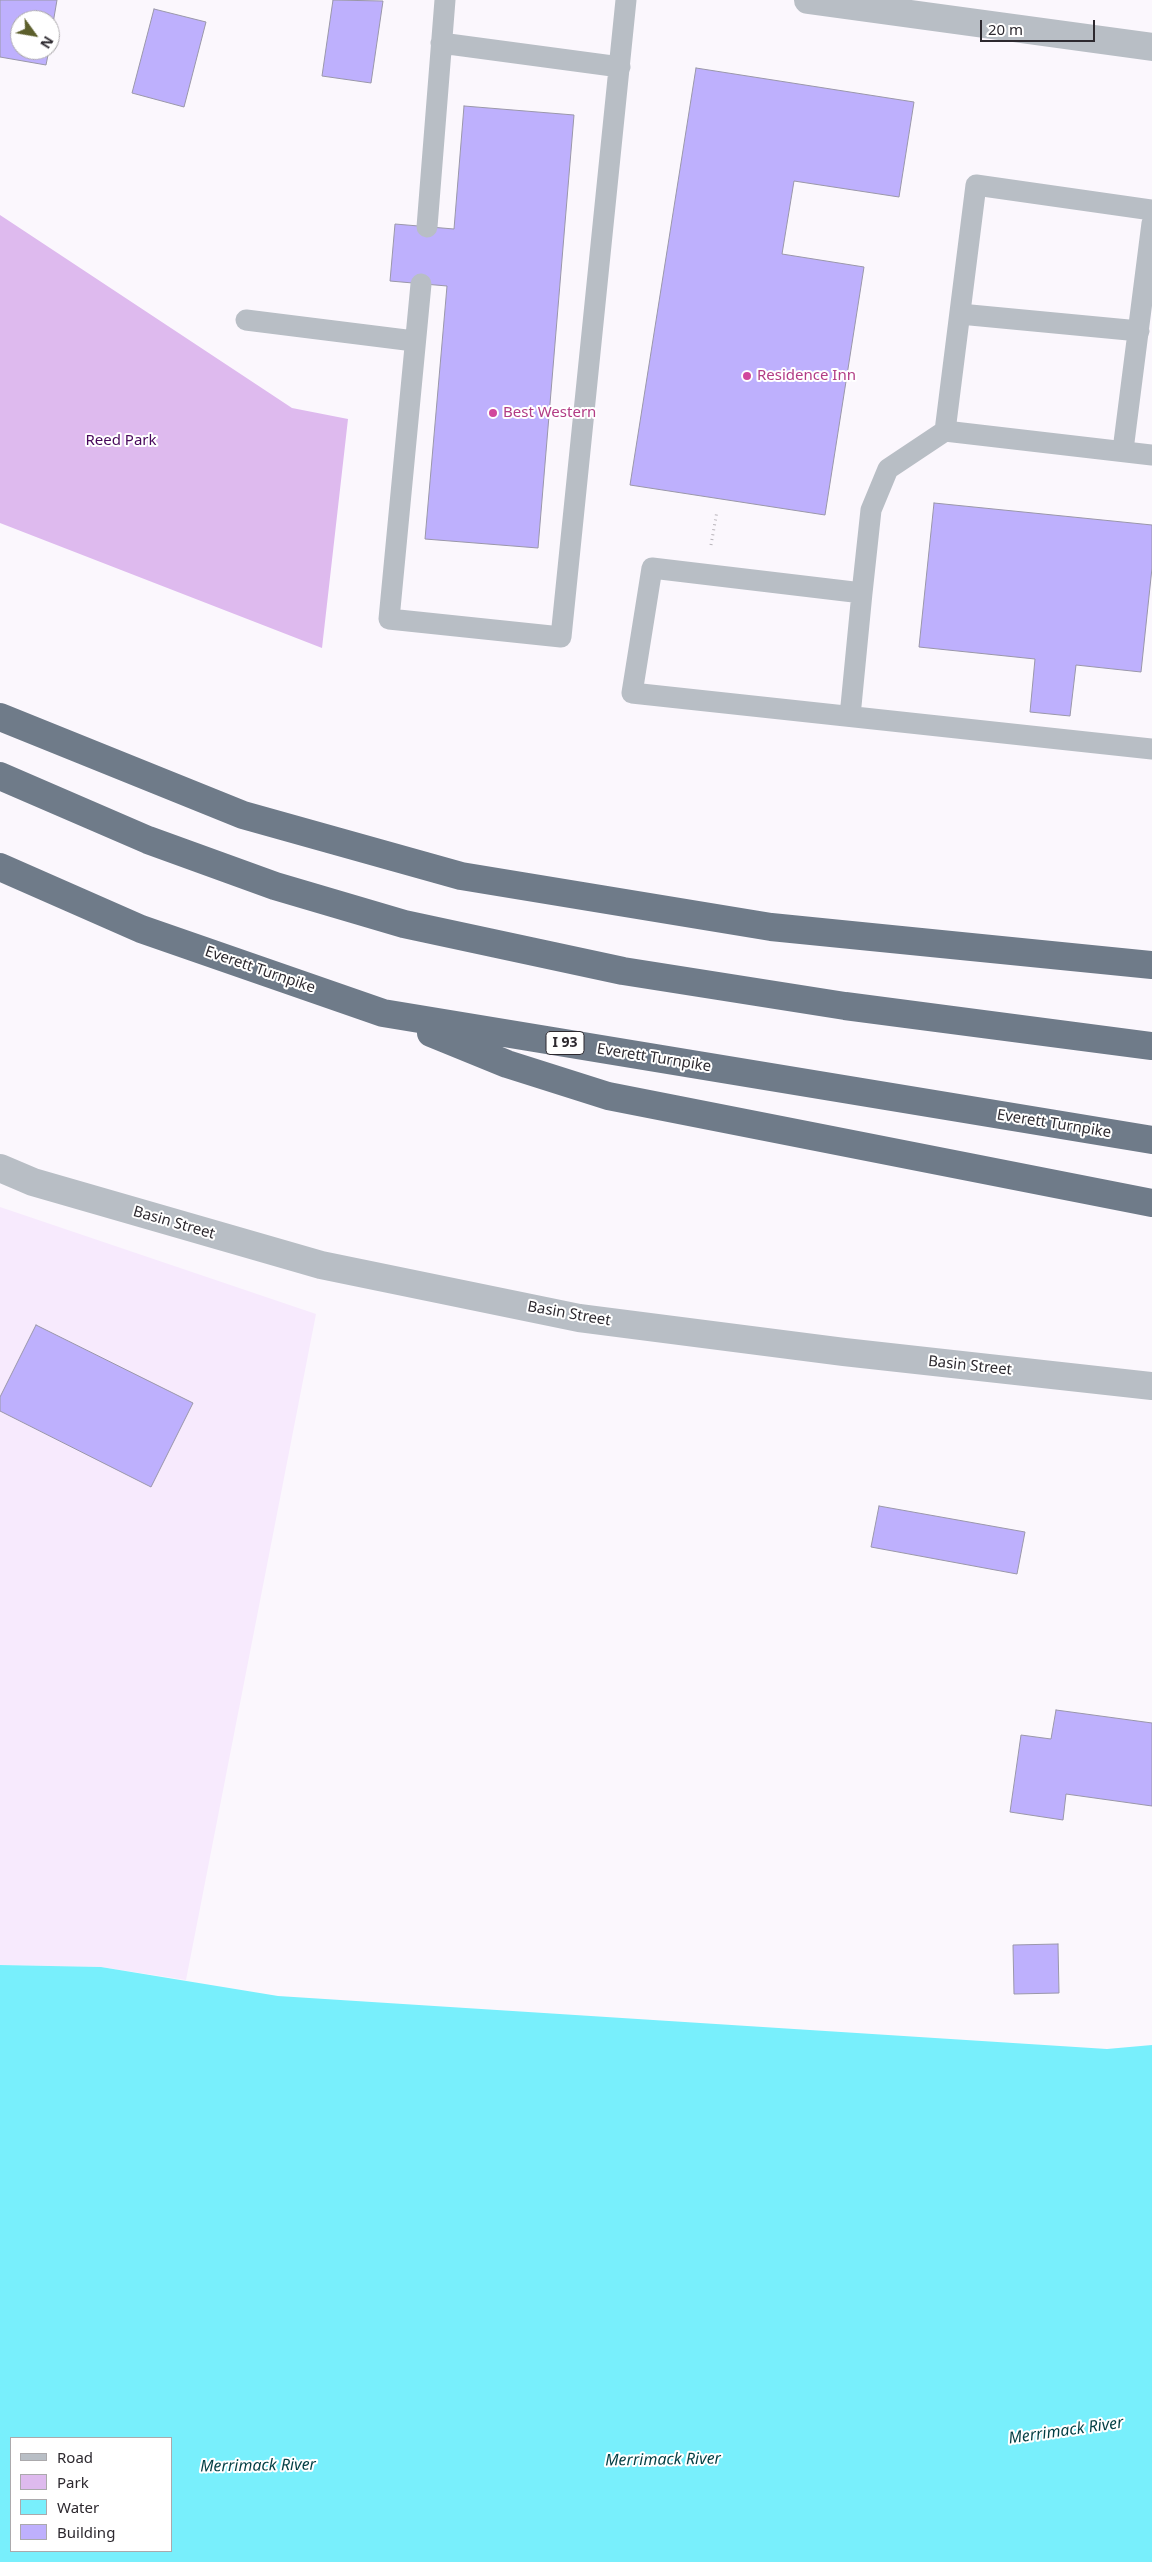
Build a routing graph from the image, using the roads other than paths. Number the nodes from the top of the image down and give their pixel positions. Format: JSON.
{"nodes":[{"id":1,"x":445,"y":0,"type":"edge"},
{"id":2,"x":626,"y":0,"type":"edge"},
{"id":3,"x":808,"y":0,"type":"edge"},
{"id":4,"x":442,"y":43,"type":"junction"},
{"id":5,"x":1152,"y":47,"type":"edge"},
{"id":6,"x":620,"y":66,"type":"junction"},
{"id":7,"x":1152,"y":210,"type":"edge"},
{"id":8,"x":1152,"y":223,"type":"edge"},
{"id":9,"x":427,"y":227,"type":"dead end"},
{"id":10,"x":420,"y":284,"type":"dead end"},
{"id":11,"x":960,"y":314,"type":"junction"},
{"id":12,"x":246,"y":320,"type":"dead end"},
{"id":13,"x":1139,"y":330,"type":"junction"},
{"id":14,"x":414,"y":342,"type":"junction"},
{"id":15,"x":946,"y":431,"type":"junction"},
{"id":16,"x":1123,"y":450,"type":"junction"},
{"id":17,"x":1152,"y":455,"type":"edge"},
{"id":18,"x":862,"y":593,"type":"junction"},
{"id":19,"x":850,"y":716,"type":"junction"},
{"id":20,"x":0,"y":717,"type":"edge"},
{"id":21,"x":1152,"y":749,"type":"edge"},
{"id":22,"x":0,"y":776,"type":"edge"},
{"id":23,"x":0,"y":867,"type":"edge"},
{"id":24,"x":1152,"y":965,"type":"edge"},
{"id":25,"x":383,"y":1014,"type":"junction"},
{"id":26,"x":1152,"y":1046,"type":"edge"},
{"id":27,"x":1152,"y":1140,"type":"edge"},
{"id":28,"x":0,"y":1168,"type":"edge"},
{"id":29,"x":1152,"y":1204,"type":"edge"},
{"id":30,"x":1152,"y":1386,"type":"edge"}],
"edges":[{"from":1,"to":4,"type":"lane"},
{"from":2,"to":6,"type":"lane"},
{"from":3,"to":5,"type":"street"},
{"from":4,"to":6,"type":"lane"},
{"from":4,"to":9,"type":"lane"},
{"from":6,"to":14,"type":"lane"},
{"from":7,"to":11,"type":"lane"},
{"from":8,"to":13,"type":"lane"},
{"from":10,"to":14,"type":"lane"},
{"from":11,"to":13,"type":"lane"},
{"from":11,"to":15,"type":"lane"},
{"from":12,"to":14,"type":"lane"},
{"from":13,"to":16,"type":"lane"},
{"from":15,"to":16,"type":"lane"},
{"from":15,"to":18,"type":"lane"},
{"from":16,"to":17,"type":"lane"},
{"from":18,"to":19,"type":"lane"},
{"from":18,"to":19,"type":"lane"},
{"from":19,"to":21,"type":"lane"},
{"from":20,"to":24,"type":"highway"},
{"from":22,"to":26,"type":"highway"},
{"from":23,"to":25,"type":"highway","name":"Everett Turnpike","number":"I 93"},
{"from":25,"to":27,"type":"highway","name":"Everett Turnpike","number":"I 93"},
{"from":25,"to":29,"type":"highway"},
{"from":28,"to":30,"type":"street","name":"Basin Street"}]}
